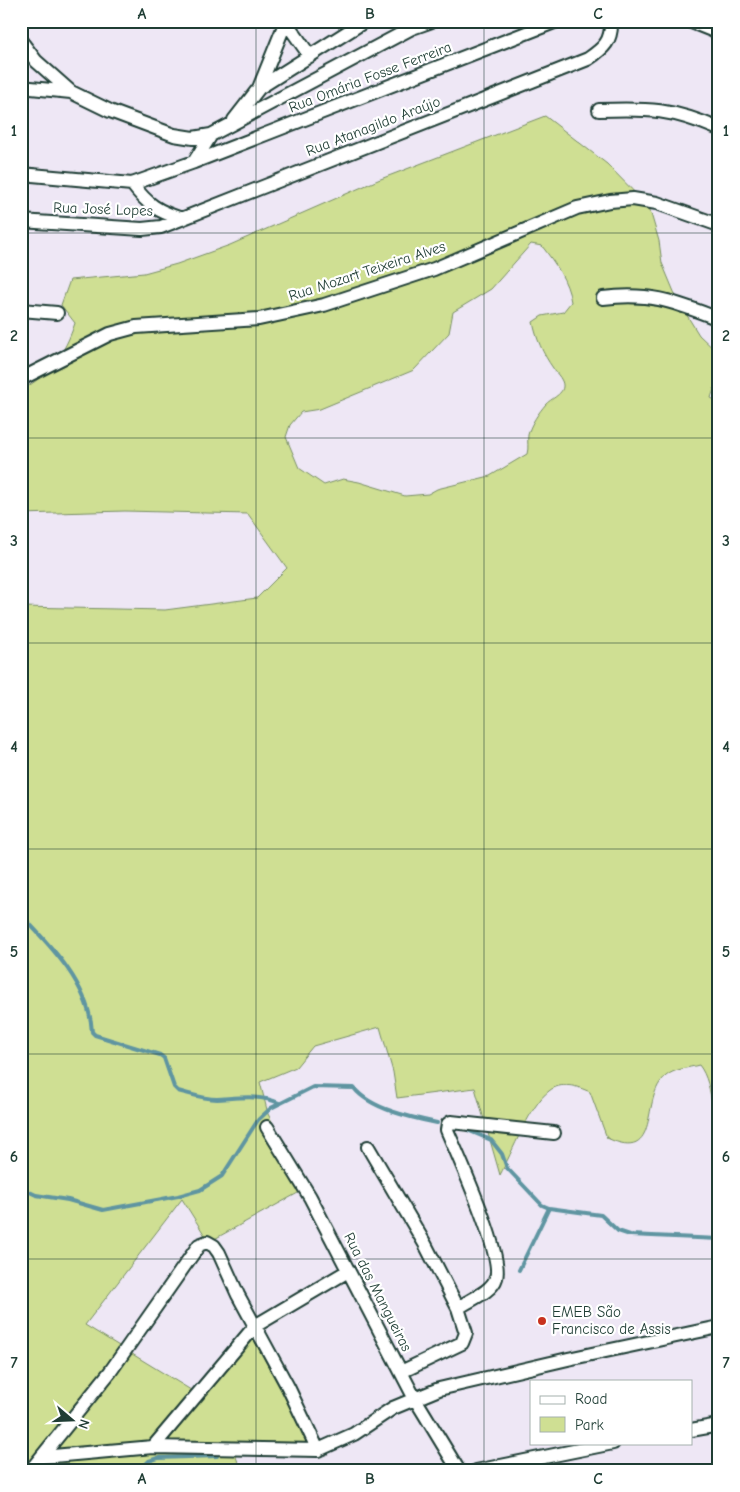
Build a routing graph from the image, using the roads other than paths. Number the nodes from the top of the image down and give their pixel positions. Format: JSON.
{"nodes":[{"id":1,"x":286,"y":21,"type":"edge"},
{"id":2,"x":365,"y":21,"type":"edge"},
{"id":3,"x":432,"y":21,"type":"edge"},
{"id":4,"x":557,"y":21,"type":"edge"},
{"id":5,"x":611,"y":21,"type":"edge"},
{"id":6,"x":689,"y":21,"type":"edge"},
{"id":7,"x":719,"y":34,"type":"edge"},
{"id":8,"x":21,"y":41,"type":"edge"},
{"id":9,"x":310,"y":56,"type":"junction"},
{"id":10,"x":21,"y":86,"type":"edge"},
{"id":11,"x":259,"y":88,"type":"junction"},
{"id":12,"x":71,"y":92,"type":"junction"},
{"id":13,"x":599,"y":110,"type":"dead end"},
{"id":14,"x":231,"y":124,"type":"junction"},
{"id":15,"x":719,"y":129,"type":"edge"},
{"id":16,"x":212,"y":135,"type":"junction"},
{"id":17,"x":194,"y":162,"type":"junction"},
{"id":18,"x":21,"y":174,"type":"edge"},
{"id":19,"x":132,"y":184,"type":"junction"},
{"id":20,"x":182,"y":219,"type":"junction"},
{"id":21,"x":22,"y":221,"type":"edge"},
{"id":22,"x":719,"y":225,"type":"edge"},
{"id":23,"x":21,"y":228,"type":"edge"},
{"id":24,"x":603,"y":298,"type":"dead end"},
{"id":25,"x":21,"y":310,"type":"edge"},
{"id":26,"x":57,"y":313,"type":"dead end"},
{"id":27,"x":719,"y":319,"type":"edge"},
{"id":28,"x":21,"y":379,"type":"edge"},
{"id":29,"x":267,"y":1127,"type":"dead end"},
{"id":30,"x":554,"y":1133,"type":"dead end"},
{"id":31,"x":368,"y":1147,"type":"dead end"},
{"id":32,"x":348,"y":1270,"type":"junction"},
{"id":33,"x":458,"y":1308,"type":"junction"},
{"id":34,"x":255,"y":1326,"type":"junction"},
{"id":35,"x":719,"y":1327,"type":"edge"},
{"id":36,"x":401,"y":1372,"type":"junction"},
{"id":37,"x":414,"y":1397,"type":"junction"},
{"id":38,"x":719,"y":1425,"type":"edge"},
{"id":39,"x":692,"y":1430,"type":"edge"},
{"id":40,"x":608,"y":1444,"type":"edge"},
{"id":41,"x":153,"y":1447,"type":"junction"},
{"id":42,"x":318,"y":1450,"type":"junction"},
{"id":43,"x":42,"y":1456,"type":"junction"},
{"id":44,"x":30,"y":1471,"type":"edge"},
{"id":45,"x":459,"y":1471,"type":"edge"},
{"id":46,"x":476,"y":1471,"type":"edge"}],
"edges":[{"from":1,"to":9,"type":"street"},
{"from":1,"to":11,"type":"street"},
{"from":2,"to":9,"type":"street"},
{"from":3,"to":14,"type":"street"},
{"from":4,"to":17,"type":"street","name":"Rua Omária Fosse Ferreira"},
{"from":5,"to":20,"type":"street","name":"Rua Atanagildo Araújo"},
{"from":6,"to":7,"type":"street"},
{"from":8,"to":12,"type":"street"},
{"from":9,"to":11,"type":"street"},
{"from":10,"to":12,"type":"street"},
{"from":11,"to":14,"type":"street"},
{"from":12,"to":16,"type":"street"},
{"from":13,"to":15,"type":"street"},
{"from":14,"to":16,"type":"street"},
{"from":16,"to":17,"type":"street"},
{"from":17,"to":19,"type":"street","name":"Rua Omária Fosse Ferreira"},
{"from":18,"to":19,"type":"street"},
{"from":19,"to":20,"type":"street"},
{"from":20,"to":21,"type":"street","name":"Rua José Lopes"},
{"from":21,"to":23,"type":"street"},
{"from":22,"to":28,"type":"street","name":"Rua Mozart Teixeira Alves"},
{"from":24,"to":27,"type":"street"},
{"from":25,"to":26,"type":"street"},
{"from":29,"to":32,"type":"street","name":"Rua das Mangueiras"},
{"from":30,"to":33,"type":"street"},
{"from":31,"to":33,"type":"street"},
{"from":32,"to":34,"type":"street"},
{"from":32,"to":36,"type":"street","name":"Rua das Mangueiras"},
{"from":33,"to":36,"type":"street"},
{"from":34,"to":41,"type":"street"},
{"from":34,"to":42,"type":"street"},
{"from":34,"to":43,"type":"street"},
{"from":35,"to":37,"type":"street"},
{"from":36,"to":37,"type":"street","name":"Rua das Mangueiras"},
{"from":37,"to":42,"type":"street"},
{"from":37,"to":45,"type":"street","name":"Rua das Mangueiras"},
{"from":38,"to":39,"type":"street"},
{"from":40,"to":46,"type":"street"},
{"from":41,"to":42,"type":"street"},
{"from":41,"to":43,"type":"street"},
{"from":43,"to":44,"type":"street"}]}
